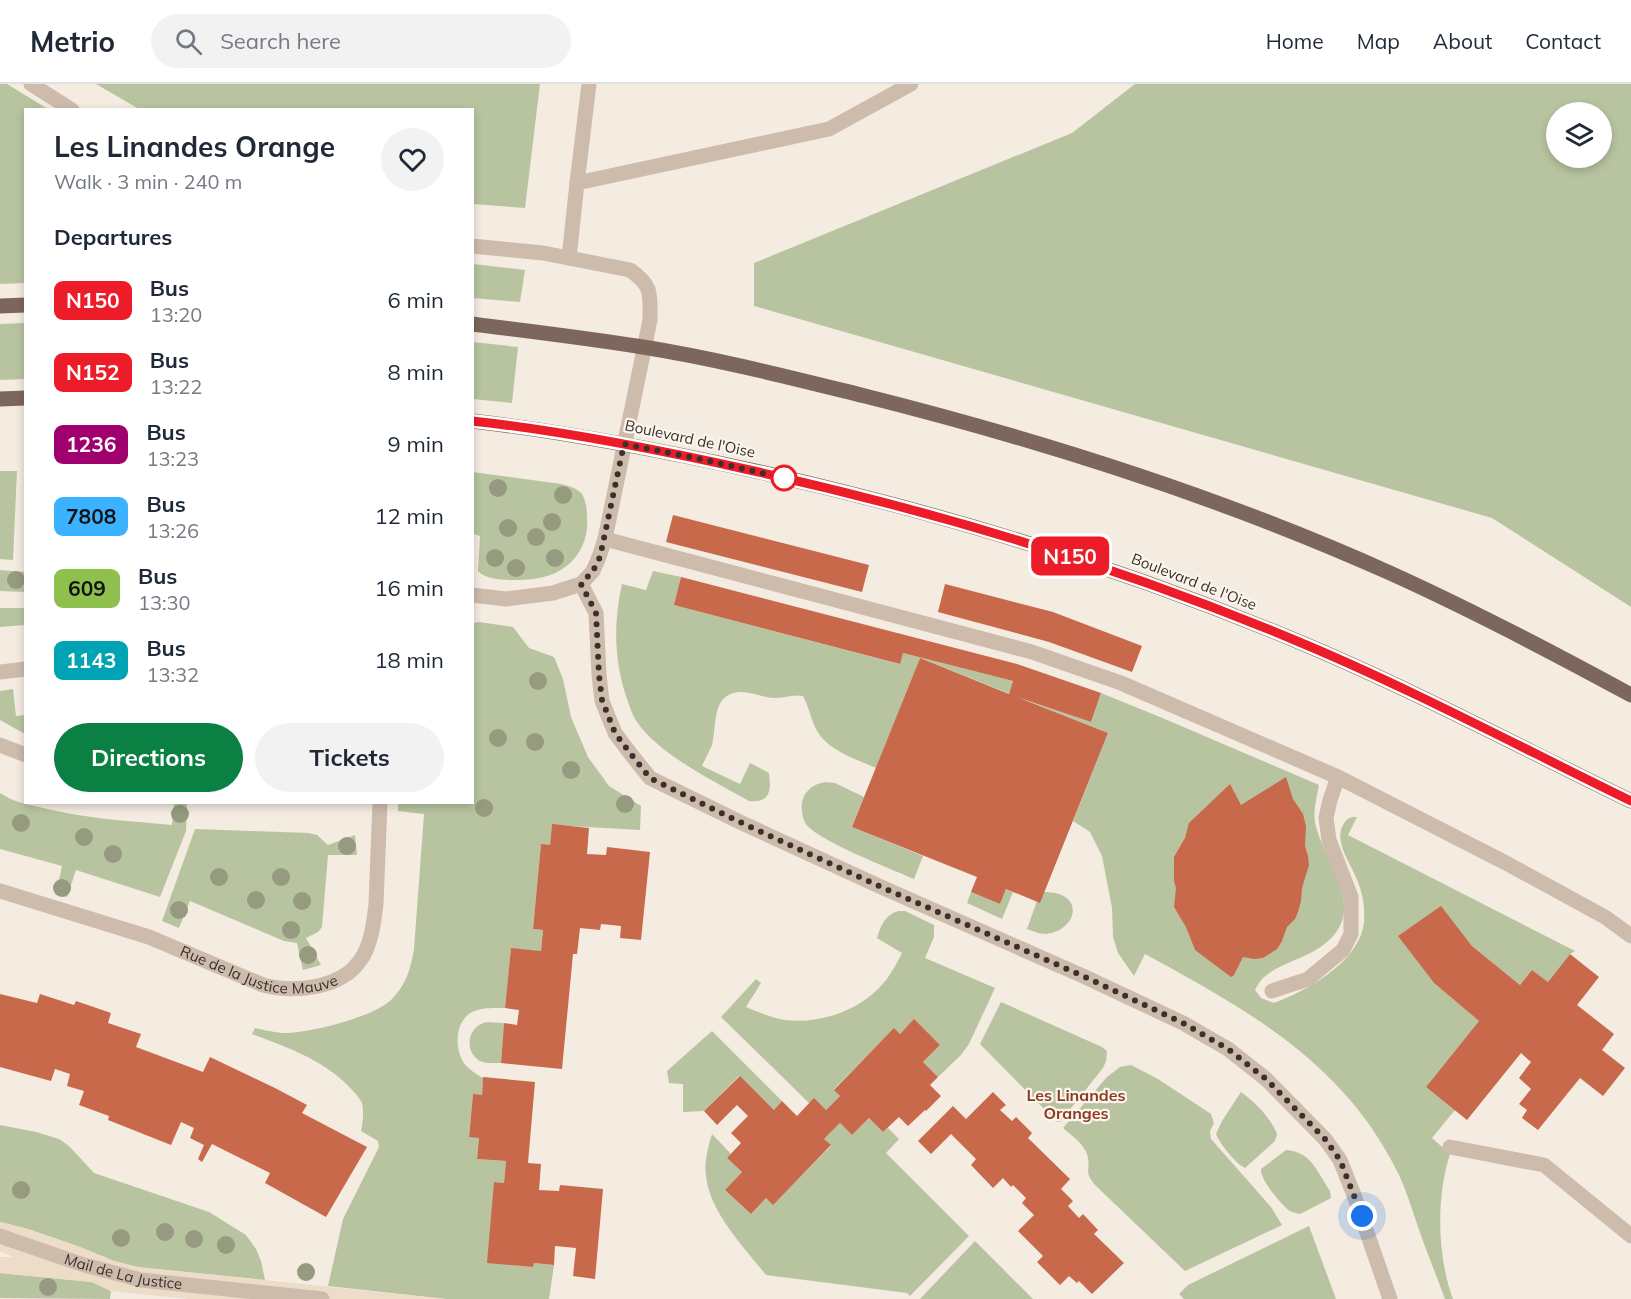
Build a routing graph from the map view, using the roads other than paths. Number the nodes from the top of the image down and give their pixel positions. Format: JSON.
{"nodes":[{"id":1,"x":31,"y":84,"type":"edge"},
{"id":2,"x":589,"y":84,"type":"edge"},
{"id":3,"x":911,"y":84,"type":"edge"},
{"id":4,"x":69,"y":108,"type":"edge"},
{"id":5,"x":577,"y":183,"type":"junction"},
{"id":6,"x":474,"y":246,"type":"edge"},
{"id":7,"x":569,"y":258,"type":"junction"},
{"id":8,"x":24,"y":305,"type":"edge"},
{"id":9,"x":0,"y":306,"type":"edge"},
{"id":10,"x":474,"y":324,"type":"edge"},
{"id":11,"x":644,"y":347,"type":"junction"},
{"id":12,"x":24,"y":398,"type":"edge"},
{"id":13,"x":0,"y":399,"type":"edge"},
{"id":14,"x":474,"y":421,"type":"edge"},
{"id":15,"x":624,"y":444,"type":"junction"},
{"id":16,"x":605,"y":538,"type":"junction"},
{"id":17,"x":581,"y":584,"type":"junction"},
{"id":18,"x":474,"y":595,"type":"edge"},
{"id":19,"x":24,"y":669,"type":"edge"},
{"id":20,"x":0,"y":672,"type":"edge"},
{"id":21,"x":1631,"y":695,"type":"edge"},
{"id":22,"x":0,"y":745,"type":"edge"},
{"id":23,"x":24,"y":754,"type":"edge"},
{"id":24,"x":1338,"y":777,"type":"junction"},
{"id":25,"x":1631,"y":801,"type":"edge"},
{"id":26,"x":380,"y":804,"type":"edge"},
{"id":27,"x":0,"y":891,"type":"edge"},
{"id":28,"x":1631,"y":936,"type":"edge"},
{"id":29,"x":1272,"y":991,"type":"dead end"},
{"id":30,"x":1450,"y":1147,"type":"dead end"},
{"id":31,"x":0,"y":1236,"type":"edge"},
{"id":32,"x":1631,"y":1236,"type":"edge"},
{"id":33,"x":322,"y":1299,"type":"edge"},
{"id":34,"x":1390,"y":1299,"type":"edge"}],
"edges":[{"from":1,"to":4,"type":"street"},
{"from":2,"to":5,"type":"street"},
{"from":3,"to":5,"type":"street"},
{"from":5,"to":7,"type":"street"},
{"from":6,"to":7,"type":"street"},
{"from":7,"to":11,"type":"street"},
{"from":8,"to":9,"type":"main road"},
{"from":10,"to":11,"type":"main road"},
{"from":11,"to":15,"type":"street"},
{"from":11,"to":21,"type":"main road"},
{"from":12,"to":13,"type":"main road"},
{"from":14,"to":15,"type":"main road","name":"Boulevard de l'Oise"},
{"from":15,"to":16,"type":"street"},
{"from":15,"to":25,"type":"main road","name":"Boulevard de l'Oise"},
{"from":16,"to":17,"type":"street"},
{"from":16,"to":24,"type":"street"},
{"from":17,"to":18,"type":"street"},
{"from":17,"to":34,"type":"street"},
{"from":19,"to":20,"type":"street"},
{"from":22,"to":23,"type":"street"},
{"from":24,"to":28,"type":"street"},
{"from":24,"to":29,"type":"street"},
{"from":26,"to":27,"type":"street","name":"Rue de la Justice Mauve"},
{"from":30,"to":32,"type":"street"},
{"from":31,"to":33,"type":"street","name":"Mail de La Justice"}]}
